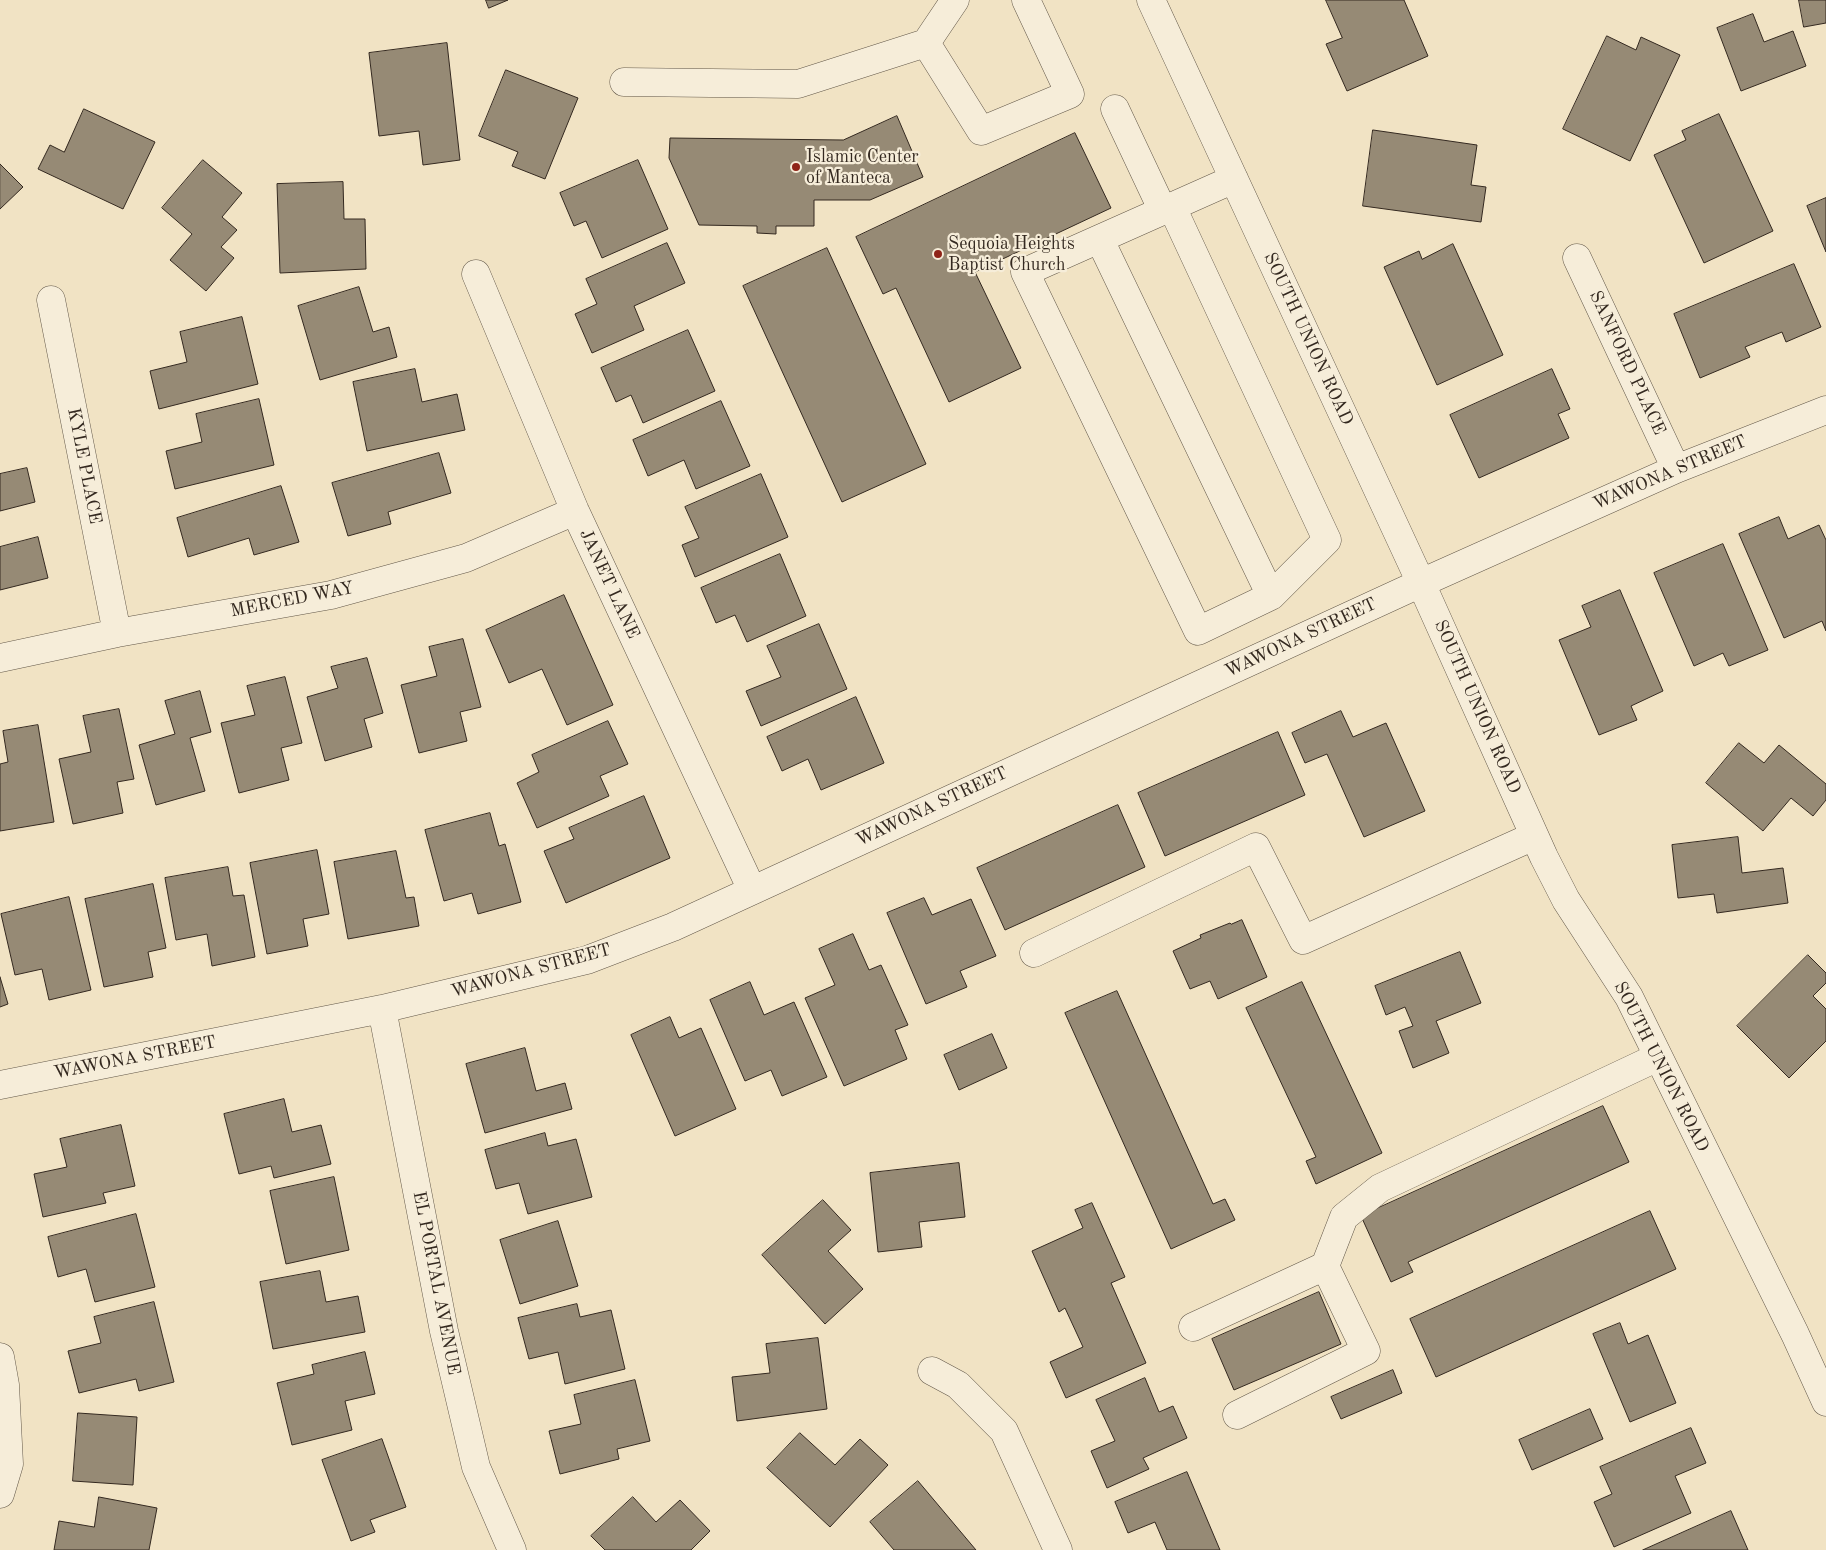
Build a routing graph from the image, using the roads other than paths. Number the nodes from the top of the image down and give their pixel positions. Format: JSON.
{"nodes":[{"id":1,"x":955,"y":0,"type":"edge"},
{"id":2,"x":1026,"y":0,"type":"edge"},
{"id":3,"x":1151,"y":0,"type":"edge"},
{"id":4,"x":926,"y":43,"type":"junction"},
{"id":5,"x":624,"y":82,"type":"dead end"},
{"id":6,"x":1115,"y":109,"type":"dead end"},
{"id":7,"x":1234,"y":179,"type":"junction"},
{"id":8,"x":1168,"y":209,"type":"junction"},
{"id":9,"x":1100,"y":240,"type":"junction"},
{"id":10,"x":1577,"y":258,"type":"dead end"},
{"id":11,"x":476,"y":274,"type":"dead end"},
{"id":12,"x":51,"y":300,"type":"dead end"},
{"id":13,"x":1826,"y":410,"type":"edge"},
{"id":14,"x":1676,"y":468,"type":"junction"},
{"id":15,"x":575,"y":510,"type":"junction"},
{"id":16,"x":1421,"y":583,"type":"junction"},
{"id":17,"x":1271,"y":596,"type":"junction"},
{"id":18,"x":117,"y":633,"type":"junction"},
{"id":19,"x":0,"y":658,"type":"edge"},
{"id":20,"x":1534,"y":836,"type":"junction"},
{"id":21,"x":752,"y":890,"type":"junction"},
{"id":22,"x":1034,"y":953,"type":"dead end"},
{"id":23,"x":382,"y":1009,"type":"junction"},
{"id":24,"x":1658,"y":1058,"type":"junction"},
{"id":25,"x":0,"y":1085,"type":"edge"},
{"id":26,"x":1325,"y":1266,"type":"junction"},
{"id":27,"x":1192,"y":1327,"type":"dead end"},
{"id":28,"x":0,"y":1357,"type":"edge"},
{"id":29,"x":932,"y":1371,"type":"dead end"},
{"id":30,"x":1826,"y":1402,"type":"edge"},
{"id":31,"x":1237,"y":1415,"type":"dead end"},
{"id":32,"x":0,"y":1494,"type":"edge"},
{"id":33,"x":512,"y":1550,"type":"edge"},
{"id":34,"x":1058,"y":1550,"type":"edge"}],
"edges":[{"from":1,"to":4,"type":"street"},
{"from":2,"to":4,"type":"street"},
{"from":3,"to":7,"type":"street","name":"SOUTH UNION ROAD"},
{"from":4,"to":5,"type":"street"},
{"from":6,"to":8,"type":"street"},
{"from":7,"to":8,"type":"street"},
{"from":7,"to":16,"type":"street","name":"SOUTH UNION ROAD"},
{"from":8,"to":9,"type":"street"},
{"from":8,"to":17,"type":"street"},
{"from":9,"to":17,"type":"street"},
{"from":9,"to":17,"type":"street"},
{"from":10,"to":14,"type":"street","name":"SANFORD PLACE"},
{"from":11,"to":15,"type":"street","name":"JANET LANE"},
{"from":12,"to":18,"type":"street","name":"KYLE PLACE"},
{"from":13,"to":14,"type":"street","name":"WAWONA STREET"},
{"from":14,"to":16,"type":"street","name":"WAWONA STREET"},
{"from":15,"to":18,"type":"street","name":"MERCED WAY"},
{"from":15,"to":21,"type":"street","name":"JANET LANE"},
{"from":16,"to":20,"type":"street","name":"SOUTH UNION ROAD"},
{"from":16,"to":21,"type":"street","name":"WAWONA STREET"},
{"from":18,"to":19,"type":"street","name":"MERCED WAY"},
{"from":20,"to":22,"type":"street"},
{"from":20,"to":24,"type":"street","name":"SOUTH UNION ROAD"},
{"from":21,"to":23,"type":"street","name":"WAWONA STREET"},
{"from":23,"to":25,"type":"street","name":"WAWONA STREET"},
{"from":23,"to":33,"type":"street","name":"EL PORTAL AVENUE"},
{"from":24,"to":26,"type":"street"},
{"from":24,"to":30,"type":"street","name":"SOUTH UNION ROAD"},
{"from":26,"to":27,"type":"street"},
{"from":26,"to":31,"type":"street"},
{"from":28,"to":32,"type":"street"},
{"from":29,"to":34,"type":"street"}]}
